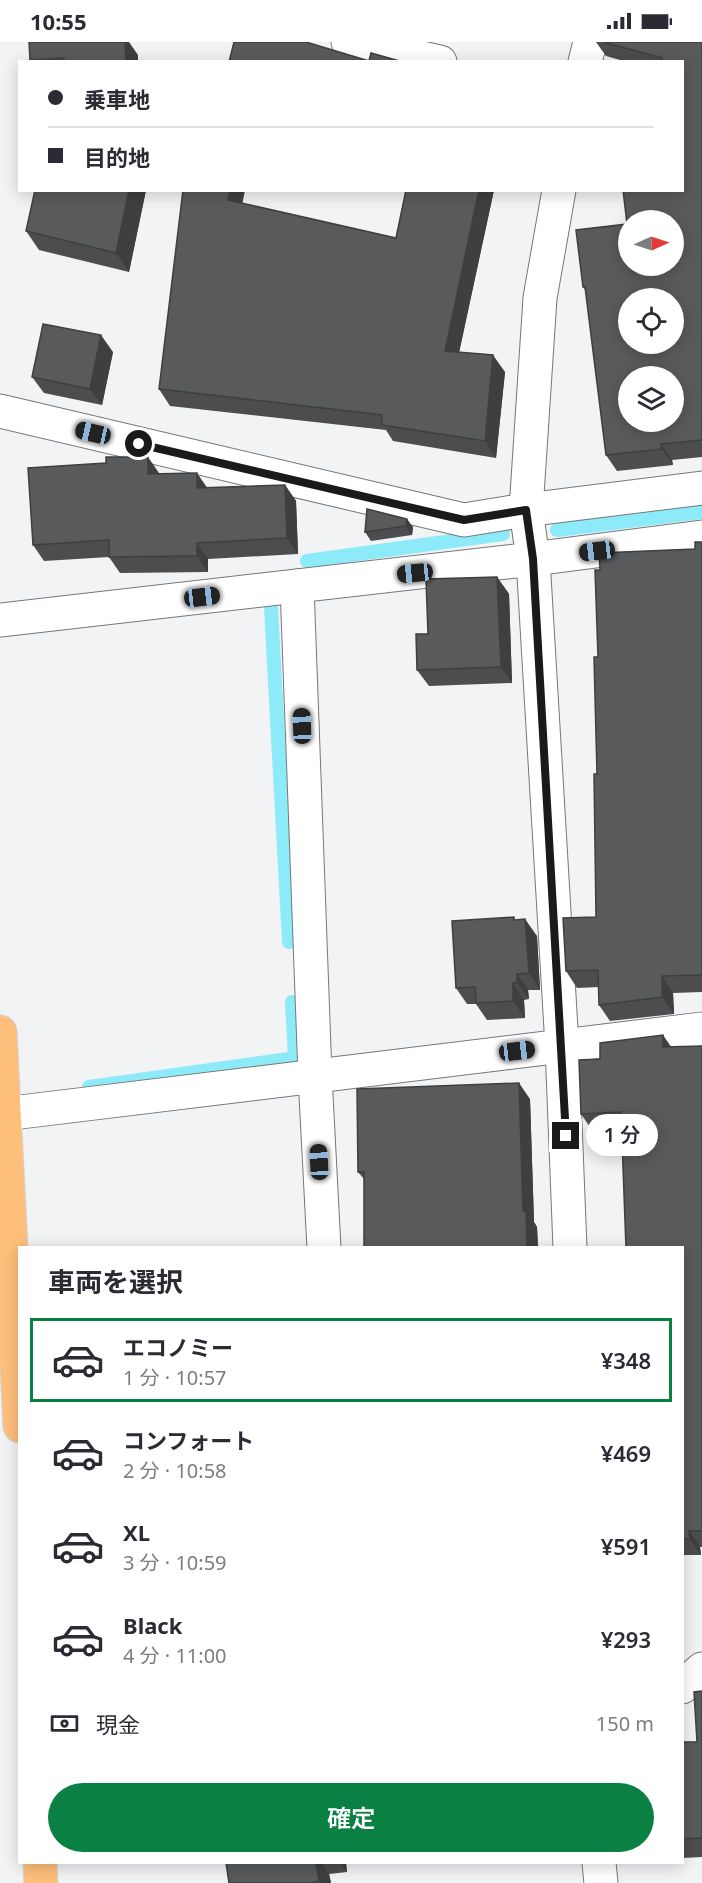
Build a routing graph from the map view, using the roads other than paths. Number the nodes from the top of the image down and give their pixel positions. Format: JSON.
{"nodes":[{"id":1,"x":348,"y":42,"type":"edge"},
{"id":2,"x":590,"y":42,"type":"edge"},
{"id":3,"x":431,"y":60,"type":"edge"},
{"id":4,"x":586,"y":60,"type":"edge"},
{"id":5,"x":559,"y":192,"type":"edge"},
{"id":6,"x":0,"y":411,"type":"edge"},
{"id":7,"x":702,"y":488,"type":"edge"},
{"id":8,"x":526,"y":510,"type":"junction"},
{"id":9,"x":702,"y":537,"type":"edge"},
{"id":10,"x":533,"y":559,"type":"junction"},
{"id":11,"x":297,"y":586,"type":"junction"},
{"id":12,"x":0,"y":620,"type":"edge"},
{"id":13,"x":702,"y":1029,"type":"edge"},
{"id":14,"x":0,"y":1032,"type":"edge"},
{"id":15,"x":562,"y":1046,"type":"junction"},
{"id":16,"x":315,"y":1076,"type":"junction"},
{"id":17,"x":4,"y":1114,"type":"junction"},
{"id":18,"x":324,"y":1246,"type":"edge"},
{"id":19,"x":570,"y":1246,"type":"edge"},
{"id":20,"x":18,"y":1387,"type":"edge"},
{"id":21,"x":702,"y":1669,"type":"edge"},
{"id":22,"x":684,"y":1685,"type":"edge"},
{"id":23,"x":40,"y":1864,"type":"edge"},
{"id":24,"x":600,"y":1864,"type":"edge"},
{"id":25,"x":41,"y":1883,"type":"edge"},
{"id":26,"x":601,"y":1883,"type":"edge"}],
"edges":[{"from":1,"to":3,"type":"street"},
{"from":2,"to":4,"type":"street"},
{"from":5,"to":8,"type":"street"},
{"from":6,"to":8,"type":"street"},
{"from":7,"to":8,"type":"street"},
{"from":8,"to":10,"type":"street"},
{"from":9,"to":10,"type":"street"},
{"from":10,"to":11,"type":"street"},
{"from":10,"to":15,"type":"street"},
{"from":11,"to":12,"type":"street"},
{"from":11,"to":16,"type":"street"},
{"from":13,"to":15,"type":"street"},
{"from":14,"to":17,"type":"main road"},
{"from":15,"to":16,"type":"street"},
{"from":15,"to":19,"type":"street"},
{"from":16,"to":17,"type":"street"},
{"from":16,"to":18,"type":"street"},
{"from":17,"to":20,"type":"main road"},
{"from":21,"to":22,"type":"street"},
{"from":23,"to":25,"type":"main road"},
{"from":24,"to":26,"type":"street"}]}
